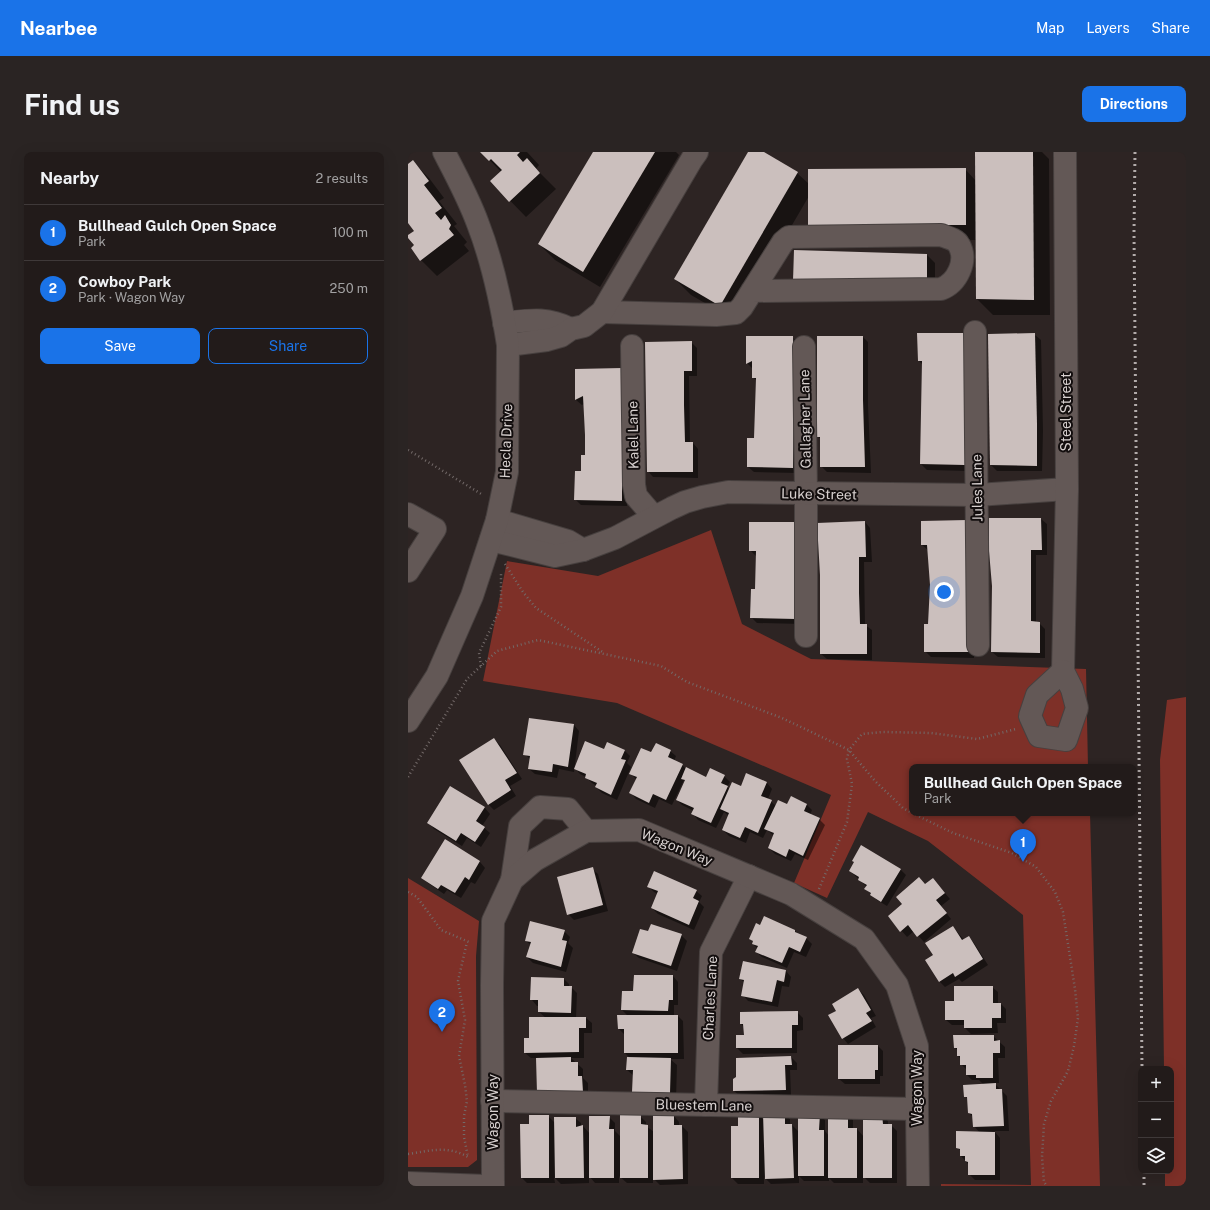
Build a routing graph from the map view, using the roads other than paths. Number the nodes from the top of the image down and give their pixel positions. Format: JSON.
{"nodes":[{"id":1,"x":444,"y":152,"type":"edge"},
{"id":2,"x":697,"y":152,"type":"edge"},
{"id":3,"x":1064,"y":152,"type":"edge"},
{"id":4,"x":752,"y":291,"type":"junction"},
{"id":5,"x":602,"y":312,"type":"junction"},
{"id":6,"x":504,"y":323,"type":"junction"},
{"id":7,"x":571,"y":329,"type":"junction"},
{"id":8,"x":975,"y":332,"type":"dead end"},
{"id":9,"x":508,"y":345,"type":"junction"},
{"id":10,"x":632,"y":346,"type":"dead end"},
{"id":11,"x":804,"y":347,"type":"dead end"},
{"id":12,"x":1067,"y":489,"type":"junction"},
{"id":13,"x":806,"y":494,"type":"junction"},
{"id":14,"x":977,"y":495,"type":"junction"},
{"id":15,"x":408,"y":514,"type":"edge"},
{"id":16,"x":654,"y":517,"type":"junction"},
{"id":17,"x":494,"y":530,"type":"junction"},
{"id":18,"x":408,"y":571,"type":"edge"},
{"id":19,"x":806,"y":636,"type":"dead end"},
{"id":20,"x":978,"y":645,"type":"dead end"},
{"id":21,"x":1063,"y":672,"type":"junction"},
{"id":22,"x":408,"y":721,"type":"edge"},
{"id":23,"x":586,"y":831,"type":"junction"},
{"id":24,"x":749,"y":876,"type":"junction"},
{"id":25,"x":512,"y":880,"type":"junction"},
{"id":26,"x":492,"y":1101,"type":"junction"},
{"id":27,"x":706,"y":1105,"type":"junction"},
{"id":28,"x":917,"y":1109,"type":"junction"},
{"id":29,"x":408,"y":1183,"type":"edge"},
{"id":30,"x":486,"y":1186,"type":"edge"},
{"id":31,"x":493,"y":1186,"type":"edge"},
{"id":32,"x":918,"y":1186,"type":"edge"}],
"edges":[{"from":1,"to":6,"type":"street","name":"Hecla Drive"},
{"from":2,"to":5,"type":"street"},
{"from":3,"to":12,"type":"street","name":"Steel Street"},
{"from":4,"to":4,"type":"street"},
{"from":4,"to":5,"type":"street"},
{"from":5,"to":7,"type":"street"},
{"from":6,"to":7,"type":"street"},
{"from":6,"to":9,"type":"street","name":"Hecla Drive"},
{"from":7,"to":9,"type":"street"},
{"from":8,"to":14,"type":"street","name":"Jules Lane"},
{"from":9,"to":17,"type":"street","name":"Hecla Drive"},
{"from":10,"to":16,"type":"street","name":"Kalel Lane"},
{"from":11,"to":13,"type":"street","name":"Gallagher Lane"},
{"from":12,"to":14,"type":"street","name":"Luke Street"},
{"from":12,"to":21,"type":"street","name":"Steel Street"},
{"from":13,"to":14,"type":"street","name":"Luke Street"},
{"from":13,"to":16,"type":"street","name":"Luke Street"},
{"from":13,"to":19,"type":"street","name":"Gallagher Lane"},
{"from":14,"to":20,"type":"street","name":"Jules Lane"},
{"from":15,"to":18,"type":"street"},
{"from":16,"to":17,"type":"street","name":"Luke Street"},
{"from":17,"to":22,"type":"street","name":"Hecla Drive"},
{"from":21,"to":21,"type":"street"},
{"from":23,"to":24,"type":"street","name":"Wagon Way"},
{"from":23,"to":25,"type":"street","name":"Wagon Way"},
{"from":23,"to":25,"type":"street"},
{"from":24,"to":27,"type":"street","name":"Charles Lane"},
{"from":24,"to":28,"type":"street","name":"Wagon Way"},
{"from":25,"to":26,"type":"street","name":"Wagon Way"},
{"from":26,"to":27,"type":"street","name":"Bluestem Lane"},
{"from":26,"to":31,"type":"street","name":"Wagon Way"},
{"from":27,"to":28,"type":"street","name":"Bluestem Lane"},
{"from":28,"to":32,"type":"street","name":"Wagon Way"},
{"from":29,"to":30,"type":"street"}]}
